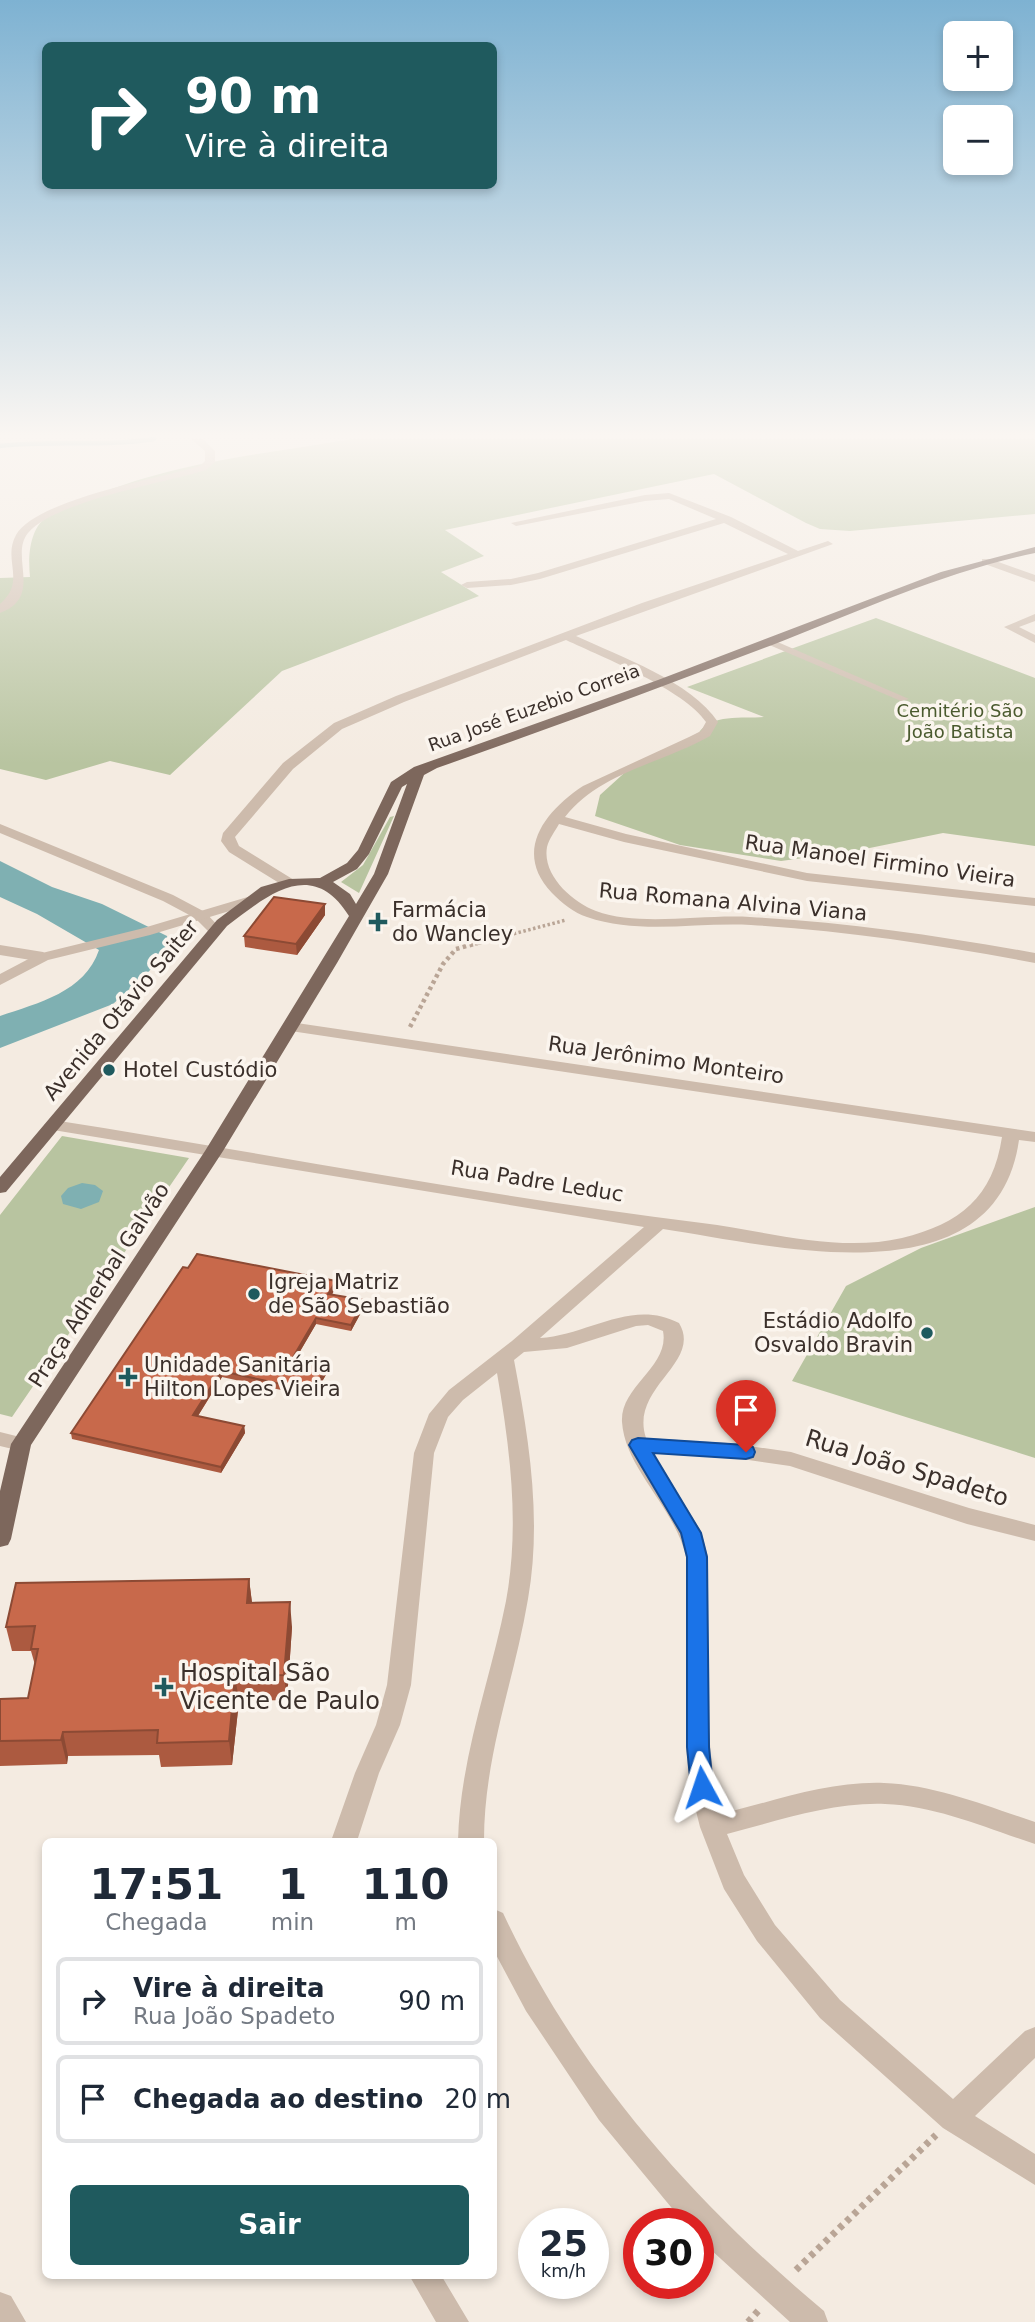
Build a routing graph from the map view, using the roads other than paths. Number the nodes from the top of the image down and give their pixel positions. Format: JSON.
{"nodes":[{"id":1,"x":18,"y":547,"type":"edge"},
{"id":2,"x":634,"y":547,"type":"edge"},
{"id":3,"x":783,"y":547,"type":"edge"},
{"id":4,"x":817,"y":547,"type":"edge"},
{"id":5,"x":1035,"y":550,"type":"edge"},
{"id":6,"x":796,"y":554,"type":"junction"},
{"id":7,"x":986,"y":561,"type":"junction"},
{"id":8,"x":1035,"y":579,"type":"edge"},
{"id":9,"x":467,"y":586,"type":"dead end"},
{"id":10,"x":0,"y":610,"type":"edge"},
{"id":11,"x":1035,"y":617,"type":"edge"},
{"id":12,"x":567,"y":636,"type":"junction"},
{"id":13,"x":1035,"y":640,"type":"edge"},
{"id":14,"x":770,"y":642,"type":"junction"},
{"id":15,"x":662,"y":682,"type":"junction"},
{"id":16,"x":904,"y":699,"type":"dead end"},
{"id":17,"x":419,"y":770,"type":"junction"},
{"id":18,"x":557,"y":819,"type":"junction"},
{"id":19,"x":0,"y":828,"type":"edge"},
{"id":20,"x":323,"y":882,"type":"junction"},
{"id":21,"x":289,"y":883,"type":"junction"},
{"id":22,"x":250,"y":900,"type":"junction"},
{"id":23,"x":1035,"y":902,"type":"edge"},
{"id":24,"x":355,"y":914,"type":"junction"},
{"id":25,"x":200,"y":915,"type":"junction"},
{"id":26,"x":218,"y":927,"type":"junction"},
{"id":27,"x":0,"y":950,"type":"edge"},
{"id":28,"x":43,"y":957,"type":"junction"},
{"id":29,"x":1035,"y":958,"type":"edge"},
{"id":30,"x":0,"y":980,"type":"edge"},
{"id":31,"x":290,"y":1027,"type":"junction"},
{"id":32,"x":53,"y":1125,"type":"junction"},
{"id":33,"x":1012,"y":1133,"type":"junction"},
{"id":34,"x":1035,"y":1137,"type":"edge"},
{"id":35,"x":215,"y":1151,"type":"junction"},
{"id":36,"x":0,"y":1188,"type":"edge"},
{"id":37,"x":658,"y":1224,"type":"junction"},
{"id":38,"x":512,"y":1352,"type":"junction"},
{"id":39,"x":10,"y":1441,"type":"edge"},
{"id":40,"x":638,"y":1445,"type":"junction"},
{"id":41,"x":1035,"y":1533,"type":"edge"},
{"id":42,"x":0,"y":1539,"type":"edge"},
{"id":43,"x":712,"y":1827,"type":"junction"},
{"id":44,"x":1035,"y":1833,"type":"edge"},
{"id":45,"x":345,"y":1838,"type":"edge"},
{"id":46,"x":471,"y":1838,"type":"edge"},
{"id":47,"x":497,"y":1929,"type":"edge"},
{"id":48,"x":1035,"y":2039,"type":"edge"},
{"id":49,"x":953,"y":2118,"type":"junction"},
{"id":50,"x":1035,"y":2171,"type":"edge"},
{"id":51,"x":427,"y":2279,"type":"edge"},
{"id":52,"x":0,"y":2307,"type":"edge"},
{"id":53,"x":10,"y":2322,"type":"edge"},
{"id":54,"x":454,"y":2322,"type":"edge"},
{"id":55,"x":813,"y":2322,"type":"edge"}],
"edges":[{"from":1,"to":10,"type":"street"},
{"from":2,"to":9,"type":"street"},
{"from":3,"to":6,"type":"street"},
{"from":4,"to":6,"type":"street"},
{"from":5,"to":7,"type":"main road","name":"Rua José Euzebio Correia"},
{"from":6,"to":12,"type":"street"},
{"from":7,"to":8,"type":"street"},
{"from":7,"to":14,"type":"main road","name":"Rua José Euzebio Correia"},
{"from":11,"to":13,"type":"street"},
{"from":12,"to":15,"type":"street"},
{"from":12,"to":21,"type":"street"},
{"from":14,"to":15,"type":"main road","name":"Rua José Euzebio Correia"},
{"from":14,"to":16,"type":"lane"},
{"from":15,"to":17,"type":"main road","name":"Rua José Euzebio Correia"},
{"from":15,"to":18,"type":"street","name":"Rua Romana Alvina Viana"},
{"from":17,"to":20,"type":"main road","name":"Rua José Euzebio Correia"},
{"from":17,"to":24,"type":"main road","name":"Rua José Euzebio Correia"},
{"from":18,"to":23,"type":"street","name":"Rua Manoel Firmino Vieira"},
{"from":18,"to":29,"type":"street","name":"Rua Romana Alvina Viana"},
{"from":19,"to":25,"type":"street"},
{"from":20,"to":21,"type":"main road"},
{"from":20,"to":24,"type":"main road"},
{"from":21,"to":22,"type":"main road","name":"Avenida Otávio Saiter"},
{"from":22,"to":25,"type":"street"},
{"from":22,"to":26,"type":"main road","name":"Avenida Otávio Saiter"},
{"from":24,"to":31,"type":"main road","name":"Rua José Euzebio Correia"},
{"from":25,"to":26,"type":"street"},
{"from":25,"to":28,"type":"street"},
{"from":26,"to":32,"type":"main road","name":"Avenida Otávio Saiter"},
{"from":27,"to":28,"type":"street"},
{"from":28,"to":30,"type":"street"},
{"from":31,"to":33,"type":"street","name":"Rua Jerônimo Monteiro"},
{"from":31,"to":35,"type":"main road","name":"Praça Adherbal Galvão"},
{"from":32,"to":35,"type":"street","name":"Rua Padre Leduc"},
{"from":32,"to":36,"type":"main road","name":"Avenida Otávio Saiter"},
{"from":33,"to":34,"type":"street","name":"Rua Jerônimo Monteiro"},
{"from":33,"to":37,"type":"street","name":"Rua Padre Leduc"},
{"from":35,"to":37,"type":"street","name":"Rua Padre Leduc"},
{"from":35,"to":39,"type":"main road","name":"Praça Adherbal Galvão"},
{"from":37,"to":38,"type":"street"},
{"from":38,"to":40,"type":"street"},
{"from":38,"to":45,"type":"street"},
{"from":38,"to":46,"type":"street"},
{"from":39,"to":42,"type":"main road"},
{"from":40,"to":41,"type":"street","name":"Rua João Spadeto"},
{"from":40,"to":43,"type":"street"},
{"from":43,"to":44,"type":"street"},
{"from":43,"to":49,"type":"street"},
{"from":47,"to":55,"type":"street"},
{"from":48,"to":49,"type":"street"},
{"from":49,"to":50,"type":"street"},
{"from":51,"to":54,"type":"street"},
{"from":52,"to":53,"type":"street"}]}
